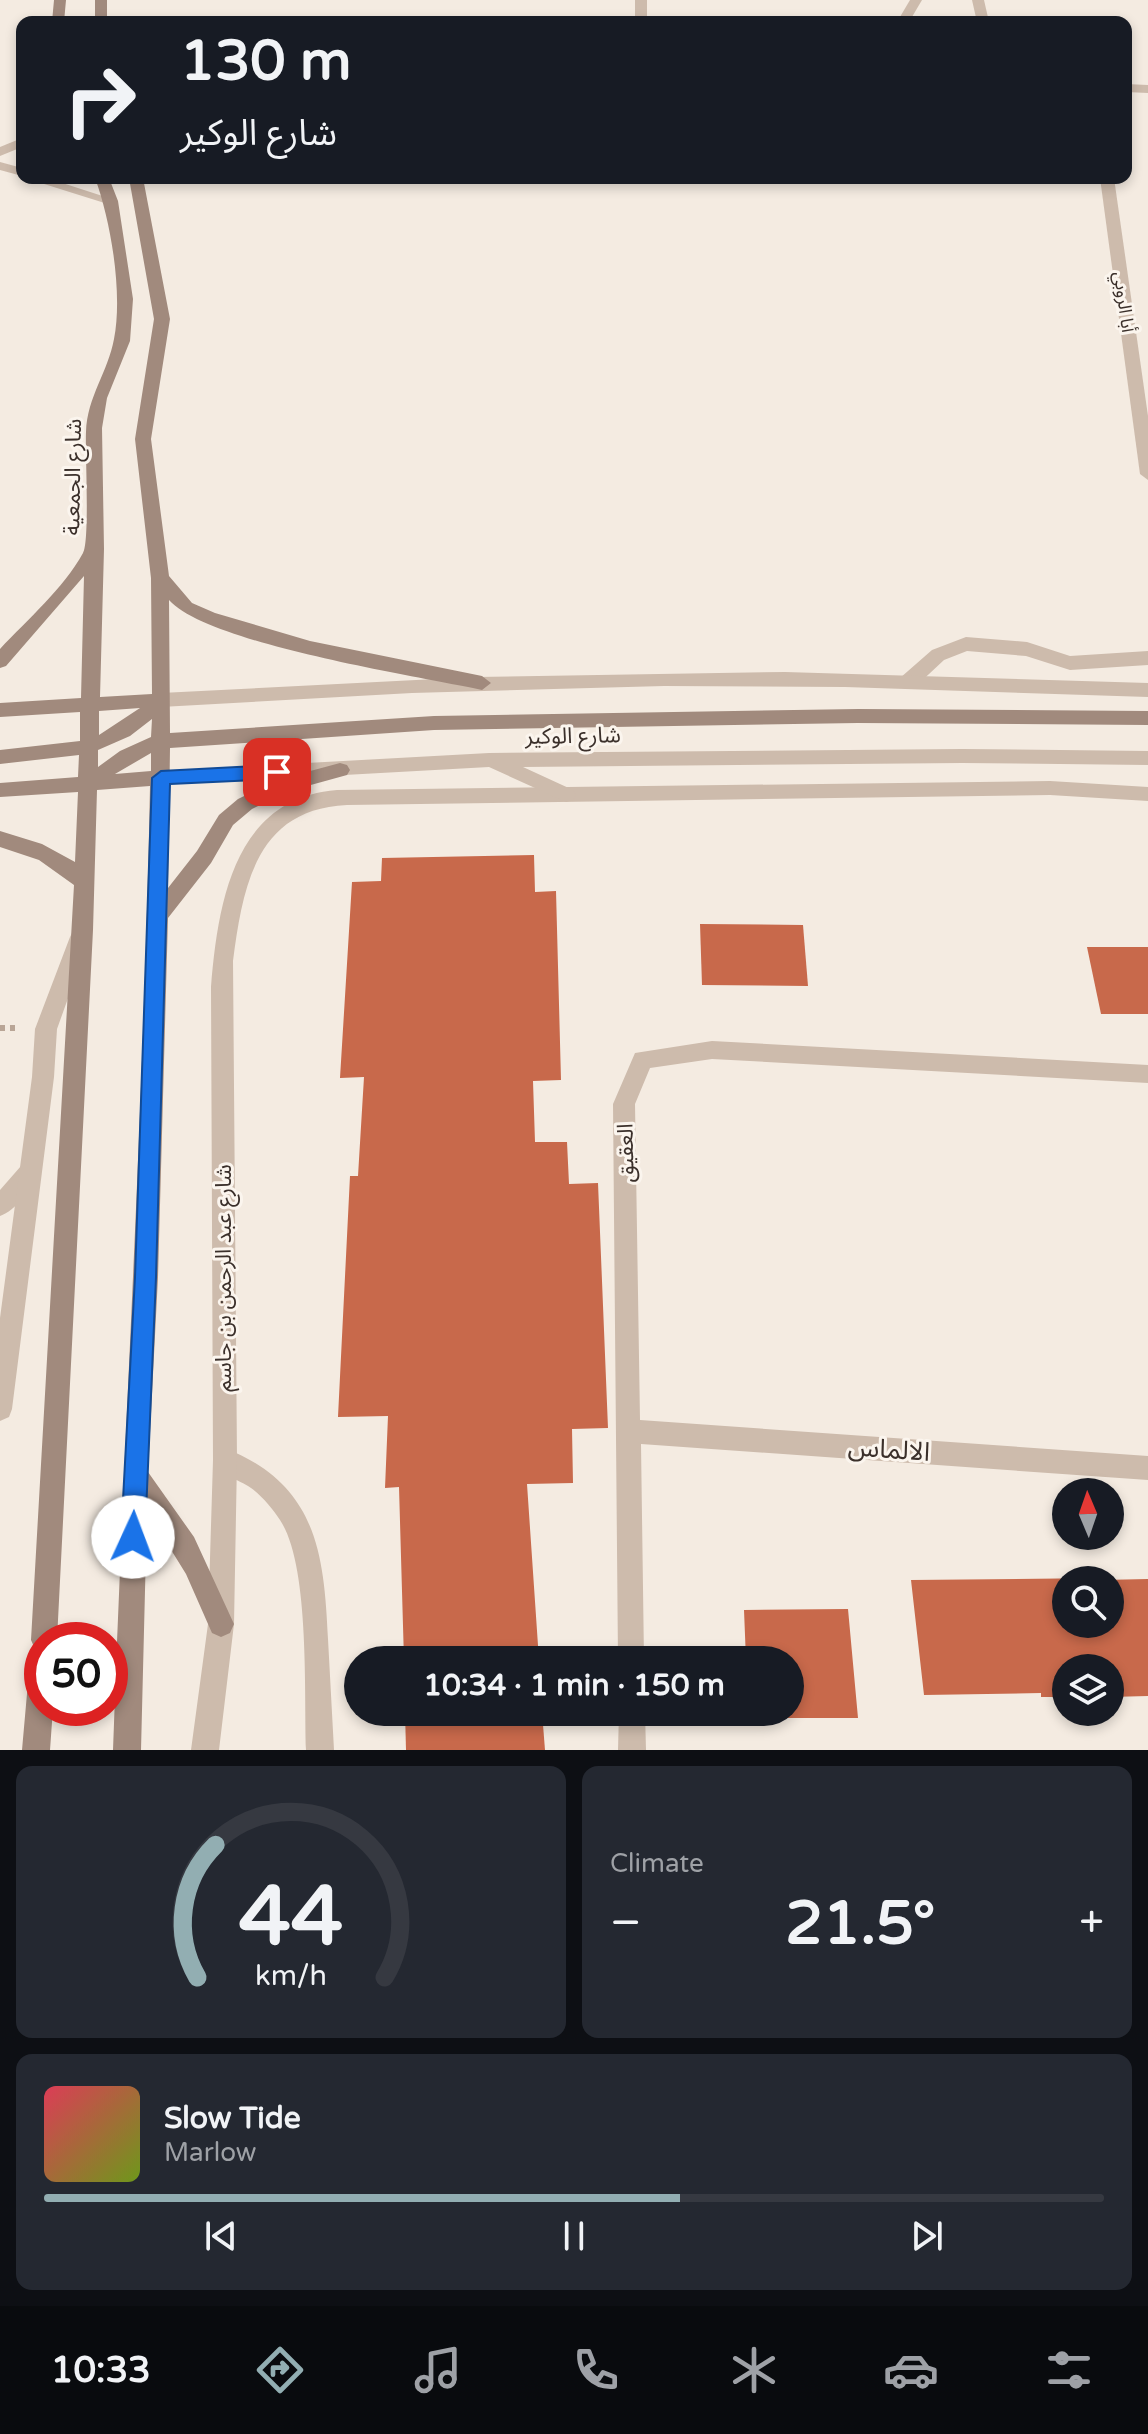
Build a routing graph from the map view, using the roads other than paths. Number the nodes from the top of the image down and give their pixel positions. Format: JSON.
{"nodes":[{"id":1,"x":53,"y":184,"type":"edge"},
{"id":2,"x":104,"y":184,"type":"edge"},
{"id":3,"x":137,"y":184,"type":"edge"},
{"id":4,"x":1108,"y":184,"type":"edge"},
{"id":5,"x":111,"y":201,"type":"junction"},
{"id":6,"x":1148,"y":474,"type":"edge"},
{"id":7,"x":95,"y":549,"type":"junction"},
{"id":8,"x":160,"y":578,"type":"junction"},
{"id":9,"x":1144,"y":654,"type":"edge"},
{"id":10,"x":0,"y":661,"type":"edge"},
{"id":11,"x":482,"y":683,"type":"junction"},
{"id":12,"x":907,"y":683,"type":"junction"},
{"id":13,"x":1148,"y":690,"type":"edge"},
{"id":14,"x":161,"y":700,"type":"junction"},
{"id":15,"x":100,"y":703,"type":"junction"},
{"id":16,"x":0,"y":710,"type":"edge"},
{"id":17,"x":1148,"y":718,"type":"edge"},
{"id":18,"x":120,"y":733,"type":"junction"},
{"id":19,"x":161,"y":741,"type":"junction"},
{"id":20,"x":89,"y":748,"type":"junction"},
{"id":21,"x":133,"y":753,"type":"junction"},
{"id":22,"x":0,"y":757,"type":"edge"},
{"id":23,"x":1148,"y":758,"type":"edge"},
{"id":24,"x":489,"y":760,"type":"junction"},
{"id":25,"x":340,"y":770,"type":"junction"},
{"id":26,"x":151,"y":779,"type":"junction"},
{"id":27,"x":87,"y":784,"type":"junction"},
{"id":28,"x":0,"y":790,"type":"edge"},
{"id":29,"x":1148,"y":794,"type":"edge"},
{"id":30,"x":566,"y":795,"type":"junction"},
{"id":31,"x":0,"y":839,"type":"edge"},
{"id":32,"x":84,"y":882,"type":"junction"},
{"id":33,"x":158,"y":916,"type":"junction"},
{"id":34,"x":83,"y":930,"type":"junction"},
{"id":35,"x":1148,"y":1074,"type":"edge"},
{"id":36,"x":29,"y":1173,"type":"junction"},
{"id":37,"x":0,"y":1206,"type":"edge"},
{"id":38,"x":0,"y":1409,"type":"edge"},
{"id":39,"x":629,"y":1431,"type":"junction"},
{"id":40,"x":225,"y":1460,"type":"junction"},
{"id":41,"x":1148,"y":1468,"type":"edge"},
{"id":42,"x":135,"y":1476,"type":"junction"},
{"id":43,"x":45,"y":1622,"type":"edge"},
{"id":44,"x":221,"y":1624,"type":"junction"},
{"id":45,"x":631,"y":1646,"type":"edge"},
{"id":46,"x":38,"y":1726,"type":"edge"},
{"id":47,"x":632,"y":1726,"type":"edge"},
{"id":48,"x":36,"y":1750,"type":"edge"},
{"id":49,"x":127,"y":1750,"type":"edge"},
{"id":50,"x":205,"y":1750,"type":"edge"},
{"id":51,"x":320,"y":1750,"type":"edge"},
{"id":52,"x":632,"y":1750,"type":"edge"}],
"edges":[{"from":1,"to":5,"type":"street"},
{"from":2,"to":5,"type":"main road","name":"شارع الجمعية"},
{"from":3,"to":8,"type":"main road"},
{"from":4,"to":6,"type":"street","name":"أبا الروبي"},
{"from":5,"to":7,"type":"main road","name":"شارع الجمعية"},
{"from":7,"to":10,"type":"main road"},
{"from":7,"to":15,"type":"main road","name":"شارع الجمعية"},
{"from":8,"to":11,"type":"main road"},
{"from":8,"to":14,"type":"main road"},
{"from":9,"to":12,"type":"street"},
{"from":11,"to":12,"type":"street"},
{"from":11,"to":14,"type":"street"},
{"from":12,"to":13,"type":"street"},
{"from":14,"to":15,"type":"main road"},
{"from":14,"to":18,"type":"main road"},
{"from":14,"to":19,"type":"main road"},
{"from":15,"to":16,"type":"main road"},
{"from":15,"to":18,"type":"main road"},
{"from":15,"to":20,"type":"main road"},
{"from":17,"to":19,"type":"main road"},
{"from":18,"to":20,"type":"main road"},
{"from":18,"to":21,"type":"main road"},
{"from":19,"to":21,"type":"main road"},
{"from":19,"to":26,"type":"main road"},
{"from":20,"to":22,"type":"main road"},
{"from":20,"to":27,"type":"main road"},
{"from":21,"to":26,"type":"main road"},
{"from":21,"to":27,"type":"main road"},
{"from":23,"to":24,"type":"street","name":"شارع الوكير"},
{"from":24,"to":25,"type":"street","name":"شارع الوكير"},
{"from":24,"to":30,"type":"street"},
{"from":25,"to":26,"type":"street","name":"شارع الوكير"},
{"from":25,"to":33,"type":"main road"},
{"from":26,"to":27,"type":"main road","name":"شارع الوكير"},
{"from":26,"to":33,"type":"main road"},
{"from":27,"to":28,"type":"main road","name":"شارع الوكير"},
{"from":27,"to":32,"type":"main road"},
{"from":29,"to":30,"type":"street"},
{"from":30,"to":40,"type":"street","name":"شارع عبد الرحمن بن جاسم"},
{"from":31,"to":32,"type":"main road"},
{"from":32,"to":34,"type":"main road"},
{"from":33,"to":42,"type":"main road"},
{"from":34,"to":36,"type":"street"},
{"from":34,"to":43,"type":"main road"},
{"from":35,"to":39,"type":"street","name":"العقيق"},
{"from":36,"to":37,"type":"street"},
{"from":36,"to":38,"type":"street"},
{"from":39,"to":41,"type":"street","name":"الالماس"},
{"from":39,"to":45,"type":"street","name":"العقيق"},
{"from":40,"to":44,"type":"street","name":"شارع عبد الرحمن بن جاسم"},
{"from":40,"to":51,"type":"street"},
{"from":42,"to":44,"type":"main road"},
{"from":42,"to":49,"type":"main road"},
{"from":44,"to":50,"type":"street","name":"شارع عبد الرحمن بن جاسم"},
{"from":46,"to":48,"type":"main road"},
{"from":47,"to":52,"type":"street"}]}
